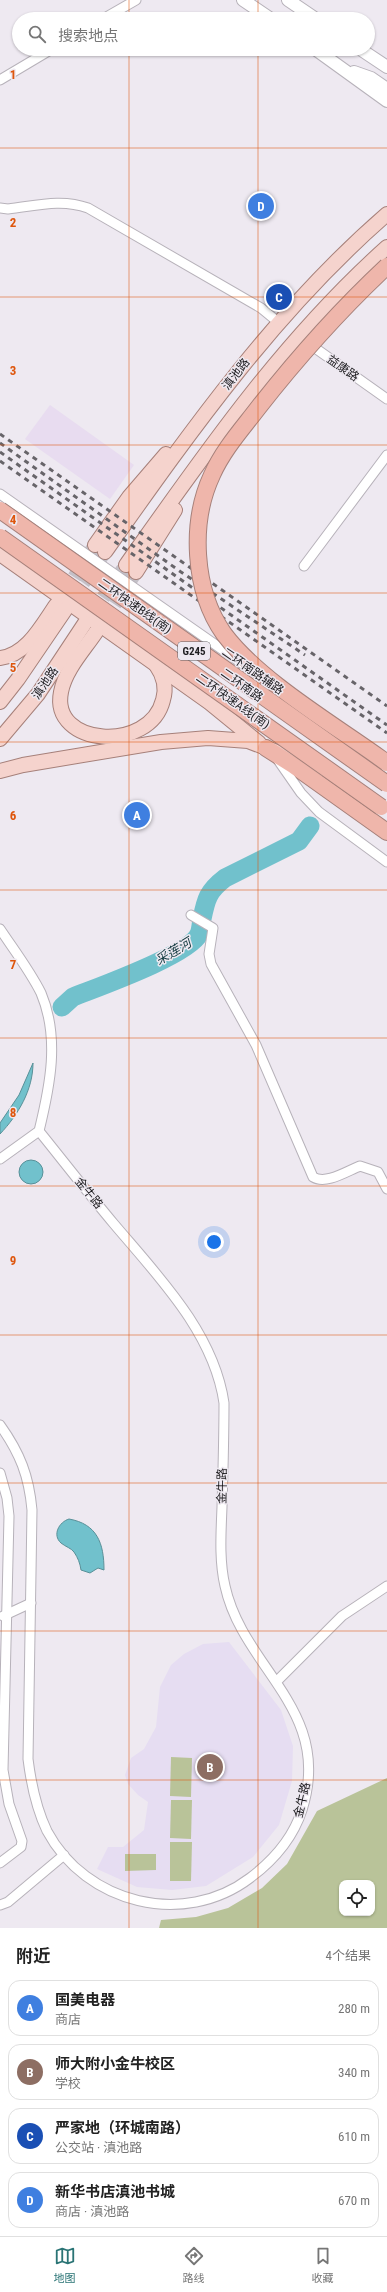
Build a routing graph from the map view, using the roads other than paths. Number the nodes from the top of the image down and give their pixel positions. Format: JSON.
{"nodes":[{"id":1,"x":136,"y":0,"type":"edge"},
{"id":2,"x":243,"y":0,"type":"edge"},
{"id":3,"x":288,"y":0,"type":"edge"},
{"id":4,"x":115,"y":12,"type":"edge"},
{"id":5,"x":261,"y":12,"type":"edge"},
{"id":6,"x":306,"y":12,"type":"edge"},
{"id":7,"x":40,"y":56,"type":"edge"},
{"id":8,"x":326,"y":56,"type":"edge"},
{"id":9,"x":370,"y":56,"type":"edge"},
{"id":10,"x":342,"y":67,"type":"junction"},
{"id":11,"x":387,"y":67,"type":"edge"},
{"id":12,"x":0,"y":80,"type":"edge"},
{"id":13,"x":387,"y":89,"type":"edge"},
{"id":14,"x":387,"y":101,"type":"edge"},
{"id":15,"x":0,"y":208,"type":"edge"},
{"id":16,"x":387,"y":214,"type":"edge"},
{"id":17,"x":387,"y":247,"type":"edge"},
{"id":18,"x":387,"y":266,"type":"edge"},
{"id":19,"x":278,"y":322,"type":"junction"},
{"id":20,"x":299,"y":336,"type":"junction"},
{"id":21,"x":387,"y":399,"type":"edge"},
{"id":22,"x":387,"y":456,"type":"edge"},
{"id":23,"x":0,"y":494,"type":"edge"},
{"id":24,"x":0,"y":510,"type":"edge"},
{"id":25,"x":0,"y":514,"type":"edge"},
{"id":26,"x":0,"y":532,"type":"edge"},
{"id":27,"x":0,"y":536,"type":"edge"},
{"id":28,"x":100,"y":548,"type":"tunnel mouth"},
{"id":29,"x":4,"y":558,"type":"edge"},
{"id":30,"x":304,"y":566,"type":"dead end"},
{"id":31,"x":131,"y":569,"type":"tunnel mouth"},
{"id":32,"x":0,"y":658,"type":"edge"},
{"id":33,"x":154,"y":663,"type":"junction"},
{"id":34,"x":0,"y":702,"type":"edge"},
{"id":35,"x":0,"y":739,"type":"edge"},
{"id":36,"x":266,"y":748,"type":"junction"},
{"id":37,"x":387,"y":764,"type":"edge"},
{"id":38,"x":0,"y":771,"type":"edge"},
{"id":39,"x":387,"y":784,"type":"edge"},
{"id":40,"x":358,"y":786,"type":"junction"},
{"id":41,"x":387,"y":788,"type":"edge"},
{"id":42,"x":387,"y":807,"type":"edge"},
{"id":43,"x":387,"y":811,"type":"edge"},
{"id":44,"x":387,"y":832,"type":"edge"},
{"id":45,"x":387,"y":862,"type":"edge"},
{"id":46,"x":191,"y":915,"type":"dead end"},
{"id":47,"x":0,"y":929,"type":"edge"},
{"id":48,"x":39,"y":1131,"type":"junction"},
{"id":49,"x":0,"y":1159,"type":"edge"},
{"id":50,"x":385,"y":1178,"type":"edge"},
{"id":51,"x":387,"y":1189,"type":"edge"},
{"id":52,"x":0,"y":1425,"type":"edge"},
{"id":53,"x":0,"y":1472,"type":"edge"},
{"id":54,"x":387,"y":1586,"type":"edge"},
{"id":55,"x":31,"y":1603,"type":"junction"},
{"id":56,"x":3,"y":1616,"type":"edge"},
{"id":57,"x":277,"y":1681,"type":"junction"},
{"id":58,"x":64,"y":1855,"type":"junction"},
{"id":59,"x":0,"y":1864,"type":"edge"},
{"id":60,"x":0,"y":1905,"type":"edge"}],
"edges":[{"from":1,"to":4,"type":"street"},
{"from":2,"to":5,"type":"main road"},
{"from":3,"to":6,"type":"main road"},
{"from":7,"to":12,"type":"street"},
{"from":8,"to":10,"type":"main road"},
{"from":9,"to":11,"type":"main road"},
{"from":10,"to":13,"type":"main road"},
{"from":10,"to":14,"type":"main road"},
{"from":15,"to":19,"type":"street"},
{"from":16,"to":19,"type":"main road","name":"滇池路"},
{"from":17,"to":20,"type":"main road","name":"滇池路"},
{"from":18,"to":37,"type":"highway","bridge":true},
{"from":19,"to":28,"type":"main road","name":"滇池路"},
{"from":20,"to":21,"type":"street","name":"益康路"},
{"from":20,"to":31,"type":"main road","name":"滇池路"},
{"from":22,"to":30,"type":"street"},
{"from":23,"to":37,"type":"street","name":"二环南路辅路"},
{"from":24,"to":39,"type":"highway","name":"二环快速B线(南)","bridge":true},
{"from":25,"to":41,"type":"main road","name":"二环南路","number":"G245"},
{"from":26,"to":40,"type":"main road","name":"二环南路","number":"G245"},
{"from":27,"to":43,"type":"highway","name":"二环快速A线(南)","bridge":true},
{"from":29,"to":33,"type":"main road"},
{"from":32,"to":34,"type":"main road","name":"滇池路"},
{"from":33,"to":35,"type":"main road","name":"滇池路"},
{"from":33,"to":36,"type":"main road"},
{"from":36,"to":38,"type":"main road"},
{"from":36,"to":40,"type":"main road"},
{"from":36,"to":44,"type":"highway"},
{"from":36,"to":45,"type":"street"},
{"from":40,"to":42,"type":"main road","name":"二环南路","number":"G245"},
{"from":46,"to":50,"type":"street"},
{"from":47,"to":48,"type":"street"},
{"from":48,"to":49,"type":"street"},
{"from":48,"to":57,"type":"street","name":"金牛路"},
{"from":50,"to":51,"type":"street"},
{"from":52,"to":55,"type":"street","name":"金牛路"},
{"from":53,"to":56,"type":"street"},
{"from":54,"to":57,"type":"street"},
{"from":55,"to":56,"type":"street"},
{"from":55,"to":58,"type":"street","name":"金牛路"},
{"from":56,"to":59,"type":"street"},
{"from":57,"to":58,"type":"street","name":"金牛路"},
{"from":58,"to":60,"type":"street"}]}
